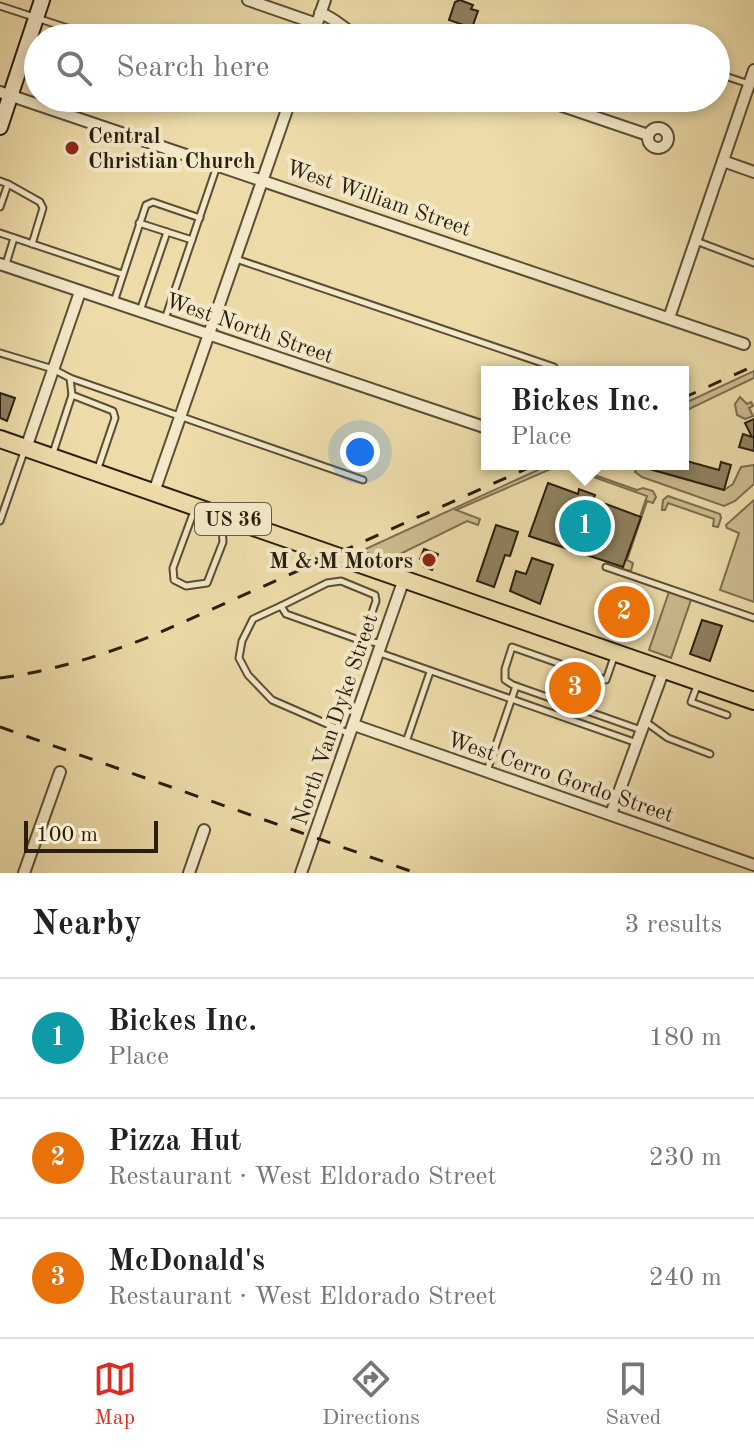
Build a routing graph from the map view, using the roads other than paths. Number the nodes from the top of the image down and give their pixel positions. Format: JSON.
{"nodes":[{"id":1,"x":42,"y":0,"type":"edge"},
{"id":2,"x":248,"y":0,"type":"edge"},
{"id":3,"x":325,"y":0,"type":"edge"},
{"id":4,"x":0,"y":6,"type":"edge"},
{"id":5,"x":37,"y":18,"type":"junction"},
{"id":6,"x":35,"y":24,"type":"edge"},
{"id":7,"x":55,"y":24,"type":"edge"},
{"id":8,"x":308,"y":24,"type":"edge"},
{"id":9,"x":316,"y":24,"type":"edge"},
{"id":10,"x":24,"y":50,"type":"edge"},
{"id":11,"x":754,"y":70,"type":"edge"},
{"id":12,"x":730,"y":77,"type":"edge"},
{"id":13,"x":752,"y":84,"type":"edge"},
{"id":14,"x":6,"y":94,"type":"edge"},
{"id":15,"x":61,"y":112,"type":"edge"},
{"id":16,"x":286,"y":112,"type":"edge"},
{"id":17,"x":580,"y":112,"type":"edge"},
{"id":18,"x":0,"y":127,"type":"edge"},
{"id":19,"x":648,"y":135,"type":"dead end"},
{"id":20,"x":723,"y":161,"type":"junction"},
{"id":21,"x":218,"y":164,"type":"junction"},
{"id":22,"x":754,"y":172,"type":"edge"},
{"id":23,"x":263,"y":179,"type":"junction"},
{"id":24,"x":0,"y":181,"type":"edge"},
{"id":25,"x":8,"y":184,"type":"junction"},
{"id":26,"x":0,"y":207,"type":"edge"},
{"id":27,"x":200,"y":218,"type":"junction"},
{"id":28,"x":139,"y":223,"type":"junction"},
{"id":29,"x":167,"y":232,"type":"junction"},
{"id":30,"x":0,"y":233,"type":"edge"},
{"id":31,"x":14,"y":238,"type":"junction"},
{"id":32,"x":192,"y":240,"type":"junction"},
{"id":33,"x":696,"y":241,"type":"junction"},
{"id":34,"x":32,"y":244,"type":"junction"},
{"id":35,"x":235,"y":258,"type":"junction"},
{"id":36,"x":754,"y":263,"type":"edge"},
{"id":37,"x":2,"y":265,"type":"edge"},
{"id":38,"x":122,"y":274,"type":"junction"},
{"id":39,"x":80,"y":292,"type":"junction"},
{"id":40,"x":113,"y":303,"type":"junction"},
{"id":41,"x":139,"y":312,"type":"junction"},
{"id":42,"x":669,"y":318,"type":"junction"},
{"id":43,"x":165,"y":320,"type":"junction"},
{"id":44,"x":208,"y":334,"type":"junction"},
{"id":45,"x":744,"y":344,"type":"dead end"},
{"id":46,"x":0,"y":353,"type":"edge"},
{"id":47,"x":551,"y":366,"type":"edge"},
{"id":48,"x":53,"y":369,"type":"junction"},
{"id":49,"x":70,"y":378,"type":"junction"},
{"id":50,"x":72,"y":395,"type":"junction"},
{"id":51,"x":180,"y":415,"type":"junction"},
{"id":52,"x":481,"y":426,"type":"edge"},
{"id":53,"x":0,"y":439,"type":"edge"},
{"id":54,"x":26,"y":448,"type":"junction"},
{"id":55,"x":52,"y":457,"type":"junction"},
{"id":56,"x":97,"y":472,"type":"junction"},
{"id":57,"x":363,"y":480,"type":"dead end"},
{"id":58,"x":154,"y":492,"type":"junction"},
{"id":59,"x":196,"y":506,"type":"junction"},
{"id":60,"x":226,"y":517,"type":"junction"},
{"id":61,"x":0,"y":521,"type":"edge"},
{"id":62,"x":606,"y":567,"type":"dead end"},
{"id":63,"x":404,"y":579,"type":"junction"},
{"id":64,"x":281,"y":606,"type":"junction"},
{"id":65,"x":754,"y":618,"type":"edge"},
{"id":66,"x":362,"y":641,"type":"junction"},
{"id":67,"x":380,"y":648,"type":"junction"},
{"id":68,"x":616,"y":652,"type":"junction"},
{"id":69,"x":664,"y":669,"type":"junction"},
{"id":70,"x":430,"y":671,"type":"junction"},
{"id":71,"x":698,"y":681,"type":"junction"},
{"id":72,"x":516,"y":686,"type":"junction"},
{"id":73,"x":511,"y":700,"type":"junction"},
{"id":74,"x":754,"y":701,"type":"edge"},
{"id":75,"x":727,"y":715,"type":"dead end"},
{"id":76,"x":643,"y":726,"type":"junction"},
{"id":77,"x":352,"y":730,"type":"junction"},
{"id":78,"x":406,"y":743,"type":"junction"},
{"id":79,"x":637,"y":743,"type":"junction"},
{"id":80,"x":710,"y":754,"type":"dead end"},
{"id":81,"x":487,"y":771,"type":"junction"},
{"id":82,"x":60,"y":772,"type":"dead end"},
{"id":83,"x":611,"y":814,"type":"junction"},
{"id":84,"x":204,"y":830,"type":"dead end"},
{"id":85,"x":754,"y":865,"type":"edge"},
{"id":86,"x":24,"y":873,"type":"edge"},
{"id":87,"x":189,"y":873,"type":"edge"},
{"id":88,"x":301,"y":873,"type":"edge"}],
"edges":[{"from":1,"to":5,"type":"street"},
{"from":2,"to":8,"type":"street"},
{"from":3,"to":9,"type":"street"},
{"from":4,"to":5,"type":"lane"},
{"from":5,"to":6,"type":"street"},
{"from":5,"to":7,"type":"lane"},
{"from":10,"to":14,"type":"street"},
{"from":11,"to":13,"type":"street"},
{"from":12,"to":13,"type":"lane"},
{"from":13,"to":20,"type":"street"},
{"from":14,"to":18,"type":"street"},
{"from":15,"to":21,"type":"street","name":"West William Street"},
{"from":16,"to":23,"type":"street"},
{"from":17,"to":19,"type":"street"},
{"from":20,"to":22,"type":"street"},
{"from":20,"to":33,"type":"street"},
{"from":21,"to":23,"type":"street","name":"West William Street"},
{"from":21,"to":27,"type":"lane"},
{"from":23,"to":35,"type":"street"},
{"from":23,"to":42,"type":"street","name":"West William Street"},
{"from":24,"to":25,"type":"lane"},
{"from":25,"to":26,"type":"lane"},
{"from":25,"to":34,"type":"lane"},
{"from":27,"to":28,"type":"lane"},
{"from":27,"to":32,"type":"lane"},
{"from":28,"to":29,"type":"lane"},
{"from":28,"to":38,"type":"lane"},
{"from":29,"to":32,"type":"lane"},
{"from":29,"to":41,"type":"lane"},
{"from":30,"to":31,"type":"lane"},
{"from":31,"to":34,"type":"lane"},
{"from":31,"to":37,"type":"lane"},
{"from":32,"to":43,"type":"lane"},
{"from":33,"to":36,"type":"lane"},
{"from":33,"to":42,"type":"street"},
{"from":34,"to":38,"type":"lane"},
{"from":35,"to":44,"type":"street"},
{"from":35,"to":47,"type":"lane"},
{"from":37,"to":39,"type":"street","name":"West North Street"},
{"from":38,"to":40,"type":"lane"},
{"from":39,"to":40,"type":"street","name":"West North Street"},
{"from":39,"to":48,"type":"street"},
{"from":40,"to":41,"type":"street","name":"West North Street"},
{"from":41,"to":43,"type":"street","name":"West North Street"},
{"from":42,"to":45,"type":"street","name":"West William Street"},
{"from":43,"to":44,"type":"street","name":"West North Street"},
{"from":44,"to":51,"type":"street"},
{"from":44,"to":52,"type":"street","name":"West North Street"},
{"from":46,"to":48,"type":"lane"},
{"from":48,"to":49,"type":"lane"},
{"from":48,"to":54,"type":"street"},
{"from":49,"to":50,"type":"lane"},
{"from":49,"to":51,"type":"lane"},
{"from":50,"to":55,"type":"lane"},
{"from":50,"to":56,"type":"lane"},
{"from":51,"to":57,"type":"lane"},
{"from":51,"to":58,"type":"street"},
{"from":53,"to":54,"type":"main road","number":"US 36"},
{"from":54,"to":55,"type":"main road","number":"US 36"},
{"from":54,"to":61,"type":"lane"},
{"from":55,"to":56,"type":"main road","number":"US 36"},
{"from":56,"to":58,"type":"main road","number":"US 36"},
{"from":58,"to":59,"type":"main road","number":"US 36"},
{"from":59,"to":60,"type":"main road","number":"US 36"},
{"from":59,"to":60,"type":"lane"},
{"from":60,"to":63,"type":"main road","number":"US 36"},
{"from":62,"to":65,"type":"lane"},
{"from":63,"to":67,"type":"street","name":"North Van Dyke Street"},
{"from":63,"to":68,"type":"main road","number":"US 36"},
{"from":64,"to":66,"type":"lane"},
{"from":64,"to":66,"type":"lane"},
{"from":64,"to":77,"type":"lane"},
{"from":66,"to":67,"type":"lane"},
{"from":67,"to":70,"type":"lane"},
{"from":67,"to":77,"type":"street","name":"North Van Dyke Street"},
{"from":68,"to":69,"type":"main road","number":"US 36"},
{"from":68,"to":72,"type":"lane"},
{"from":69,"to":71,"type":"main road","number":"US 36"},
{"from":69,"to":76,"type":"street"},
{"from":70,"to":73,"type":"lane"},
{"from":70,"to":78,"type":"lane"},
{"from":71,"to":74,"type":"main road","number":"US 36"},
{"from":71,"to":75,"type":"lane"},
{"from":72,"to":73,"type":"lane"},
{"from":72,"to":76,"type":"lane"},
{"from":73,"to":79,"type":"lane"},
{"from":73,"to":81,"type":"lane"},
{"from":76,"to":79,"type":"street"},
{"from":76,"to":80,"type":"lane"},
{"from":77,"to":78,"type":"street","name":"West Cerro Gordo Street"},
{"from":77,"to":88,"type":"street","name":"North Van Dyke Street"},
{"from":78,"to":81,"type":"street","name":"West Cerro Gordo Street"},
{"from":79,"to":83,"type":"street"},
{"from":81,"to":83,"type":"street","name":"West Cerro Gordo Street"},
{"from":82,"to":86,"type":"street"},
{"from":83,"to":85,"type":"street","name":"West Cerro Gordo Street"},
{"from":84,"to":87,"type":"street"}]}
